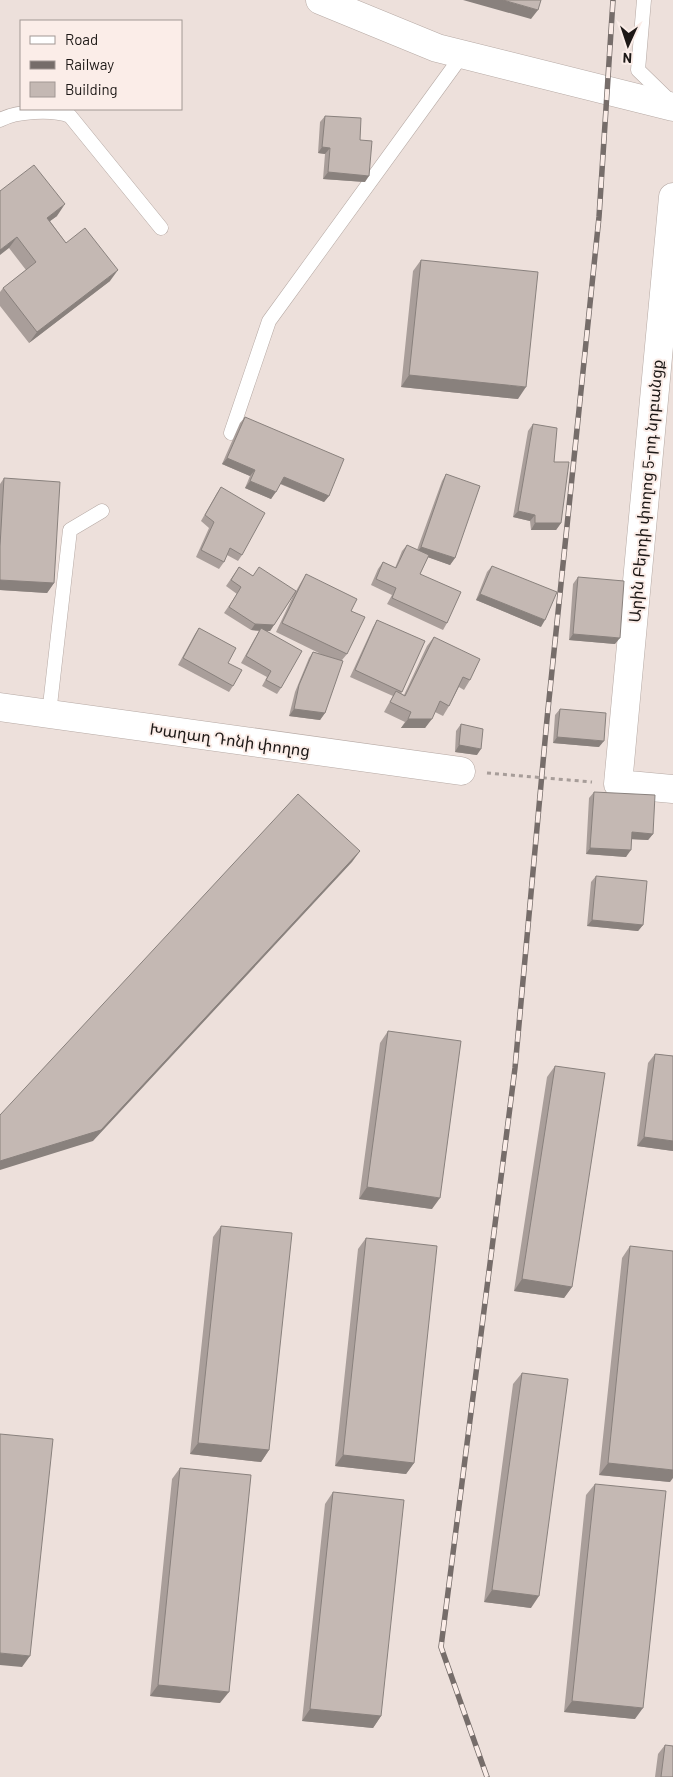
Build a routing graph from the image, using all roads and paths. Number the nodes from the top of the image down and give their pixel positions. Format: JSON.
{"nodes":[{"id":1,"x":320,"y":0,"type":"edge"},
{"id":2,"x":644,"y":0,"type":"edge"},
{"id":3,"x":463,"y":54,"type":"junction"},
{"id":4,"x":673,"y":105,"type":"edge"},
{"id":5,"x":0,"y":120,"type":"edge"},
{"id":6,"x":673,"y":197,"type":"edge"},
{"id":7,"x":160,"y":228,"type":"dead end"},
{"id":8,"x":231,"y":433,"type":"dead end"},
{"id":9,"x":102,"y":511,"type":"dead end"},
{"id":10,"x":0,"y":708,"type":"edge"},
{"id":11,"x":49,"y":714,"type":"junction"},
{"id":12,"x":461,"y":770,"type":"joint"},
{"id":13,"x":618,"y":784,"type":"junction"},
{"id":14,"x":673,"y":789,"type":"edge"}],
"edges":[{"from":1,"to":3,"type":"street"},
{"from":2,"to":4,"type":"lane"},
{"from":3,"to":4,"type":"street"},
{"from":3,"to":8,"type":"lane"},
{"from":5,"to":7,"type":"lane"},
{"from":6,"to":13,"type":"street","name":"Արին Բերդի փողոց 5-րդ նրբանցք"},
{"from":9,"to":11,"type":"lane"},
{"from":10,"to":11,"type":"street","name":"Խաղաղ Դոնի փողոց"},
{"from":11,"to":12,"type":"street","name":"Խաղաղ Դոնի փողոց"},
{"from":12,"to":13,"type":"path"},
{"from":13,"to":14,"type":"street"}]}
